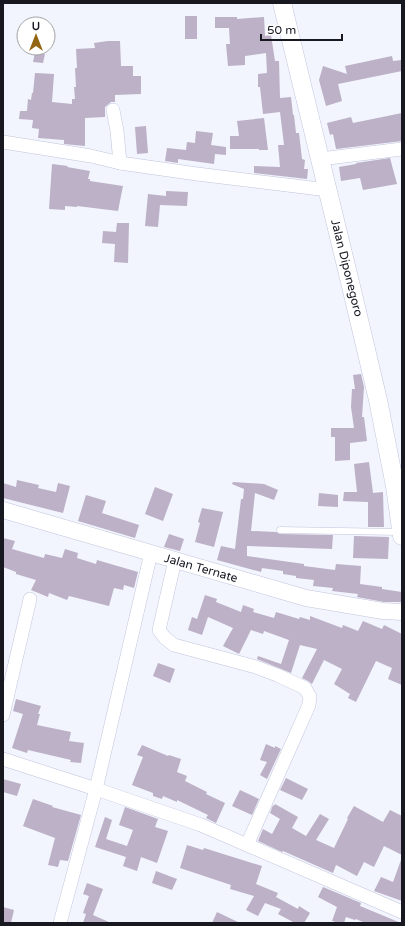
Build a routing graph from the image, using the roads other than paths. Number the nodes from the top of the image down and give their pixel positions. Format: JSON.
{"nodes":[{"id":1,"x":282,"y":3,"type":"edge"},
{"id":2,"x":113,"y":110,"type":"dead end"},
{"id":3,"x":3,"y":142,"type":"edge"},
{"id":4,"x":402,"y":149,"type":"edge"},
{"id":5,"x":320,"y":159,"type":"junction"},
{"id":6,"x":120,"y":162,"type":"junction"},
{"id":7,"x":328,"y":190,"type":"junction"},
{"id":8,"x":3,"y":510,"type":"edge"},
{"id":9,"x":280,"y":530,"type":"dead end"},
{"id":10,"x":402,"y":532,"type":"edge"},
{"id":11,"x":402,"y":536,"type":"edge"},
{"id":12,"x":151,"y":553,"type":"junction"},
{"id":13,"x":175,"y":560,"type":"junction"},
{"id":14,"x":30,"y":599,"type":"dead end"},
{"id":15,"x":402,"y":612,"type":"edge"},
{"id":16,"x":3,"y":715,"type":"edge"},
{"id":17,"x":3,"y":759,"type":"edge"},
{"id":18,"x":96,"y":789,"type":"junction"},
{"id":19,"x":247,"y":845,"type":"junction"},
{"id":20,"x":402,"y":912,"type":"edge"},
{"id":21,"x":60,"y":923,"type":"edge"}],
"edges":[{"from":1,"to":5,"type":"main road","name":"Jalan Diponegoro"},
{"from":2,"to":6,"type":"street"},
{"from":3,"to":6,"type":"street"},
{"from":4,"to":5,"type":"street"},
{"from":5,"to":7,"type":"main road","name":"Jalan Diponegoro"},
{"from":6,"to":7,"type":"street"},
{"from":7,"to":10,"type":"main road","name":"Jalan Diponegoro"},
{"from":8,"to":12,"type":"street","name":"Jalan Ternate"},
{"from":9,"to":10,"type":"lane"},
{"from":10,"to":11,"type":"main road","name":"Jalan Diponegoro"},
{"from":12,"to":13,"type":"street","name":"Jalan Ternate"},
{"from":12,"to":18,"type":"street"},
{"from":13,"to":15,"type":"street","name":"Jalan Ternate"},
{"from":13,"to":19,"type":"street"},
{"from":14,"to":16,"type":"street"},
{"from":17,"to":18,"type":"street"},
{"from":18,"to":19,"type":"street"},
{"from":18,"to":21,"type":"street"},
{"from":19,"to":20,"type":"street"}]}
